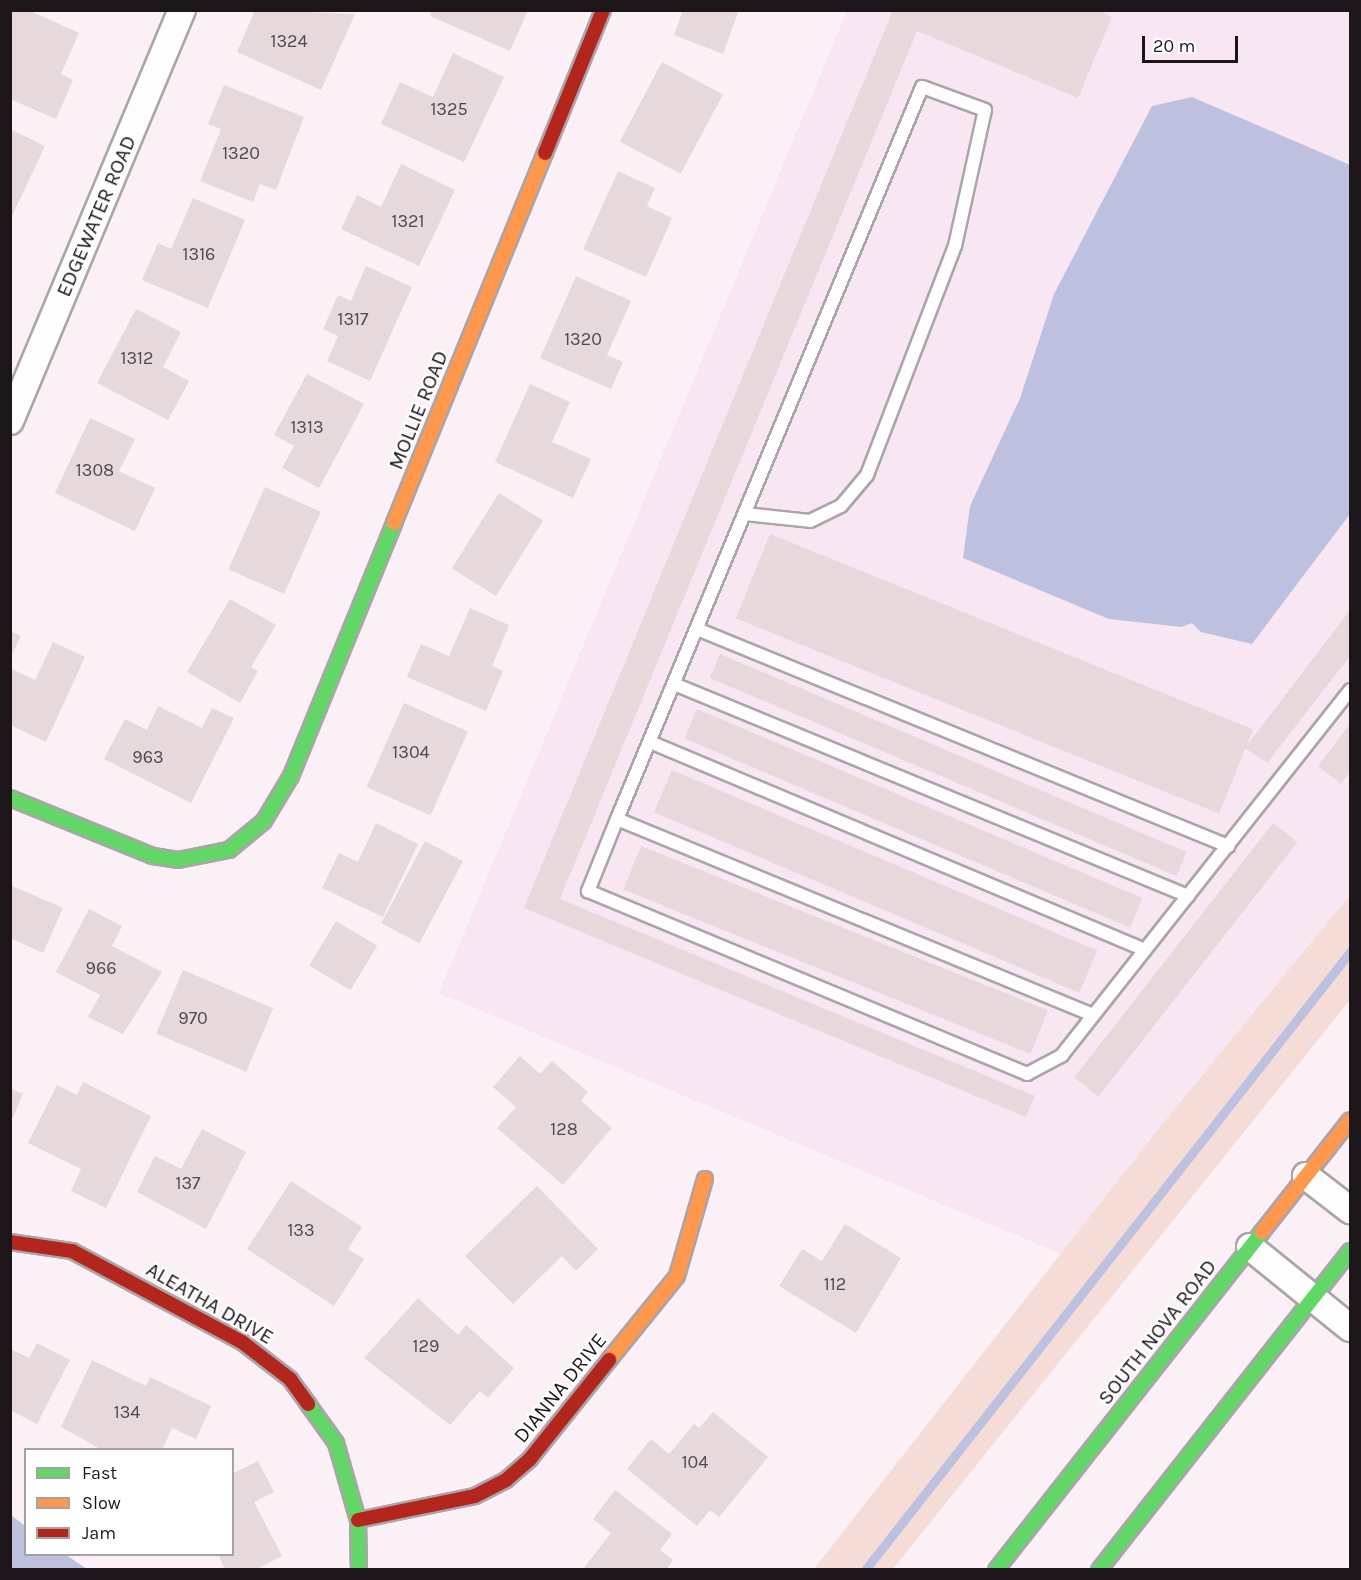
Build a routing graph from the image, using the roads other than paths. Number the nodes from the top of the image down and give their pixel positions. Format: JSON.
{"nodes":[{"id":1,"x":182,"y":10,"type":"edge"},
{"id":2,"x":603,"y":10,"type":"edge"},
{"id":3,"x":10,"y":421,"type":"edge"},
{"id":4,"x":745,"y":514,"type":"junction"},
{"id":5,"x":697,"y":629,"type":"junction"},
{"id":6,"x":674,"y":684,"type":"junction"},
{"id":7,"x":1350,"y":690,"type":"edge"},
{"id":8,"x":650,"y":742,"type":"junction"},
{"id":9,"x":10,"y":798,"type":"edge"},
{"id":10,"x":617,"y":819,"type":"junction"},
{"id":11,"x":1228,"y":846,"type":"junction"},
{"id":12,"x":1188,"y":896,"type":"junction"},
{"id":13,"x":1145,"y":950,"type":"junction"},
{"id":14,"x":1093,"y":1016,"type":"junction"},
{"id":15,"x":1350,"y":1120,"type":"edge"},
{"id":16,"x":1306,"y":1176,"type":"junction"},
{"id":17,"x":705,"y":1179,"type":"dead end"},
{"id":18,"x":1350,"y":1210,"type":"edge"},
{"id":19,"x":10,"y":1242,"type":"edge"},
{"id":20,"x":1250,"y":1247,"type":"junction"},
{"id":21,"x":1350,"y":1251,"type":"edge"},
{"id":22,"x":1314,"y":1299,"type":"junction"},
{"id":23,"x":1350,"y":1328,"type":"edge"},
{"id":24,"x":358,"y":1520,"type":"junction"},
{"id":25,"x":359,"y":1569,"type":"edge"},
{"id":26,"x":996,"y":1569,"type":"edge"},
{"id":27,"x":1099,"y":1569,"type":"edge"}],
"edges":[{"from":1,"to":3,"type":"street","name":"EDGEWATER ROAD"},
{"from":2,"to":9,"type":"street","name":"MOLLIE ROAD"},
{"from":4,"to":4,"type":"lane"},
{"from":4,"to":5,"type":"lane"},
{"from":5,"to":6,"type":"lane"},
{"from":5,"to":11,"type":"lane"},
{"from":6,"to":8,"type":"lane"},
{"from":6,"to":12,"type":"lane"},
{"from":7,"to":11,"type":"lane"},
{"from":8,"to":10,"type":"lane"},
{"from":8,"to":13,"type":"lane"},
{"from":10,"to":14,"type":"lane"},
{"from":10,"to":14,"type":"lane"},
{"from":11,"to":12,"type":"lane"},
{"from":12,"to":13,"type":"lane"},
{"from":13,"to":14,"type":"lane"},
{"from":15,"to":16,"type":"street","name":"SOUTH NOVA ROAD"},
{"from":16,"to":18,"type":"street"},
{"from":16,"to":20,"type":"street","name":"SOUTH NOVA ROAD"},
{"from":17,"to":24,"type":"street","name":"DIANNA DRIVE"},
{"from":19,"to":24,"type":"street","name":"ALEATHA DRIVE"},
{"from":20,"to":22,"type":"street"},
{"from":20,"to":26,"type":"street","name":"SOUTH NOVA ROAD"},
{"from":21,"to":22,"type":"street"},
{"from":22,"to":23,"type":"street"},
{"from":22,"to":27,"type":"street"},
{"from":24,"to":25,"type":"street","name":"ALEATHA DRIVE"}]}
